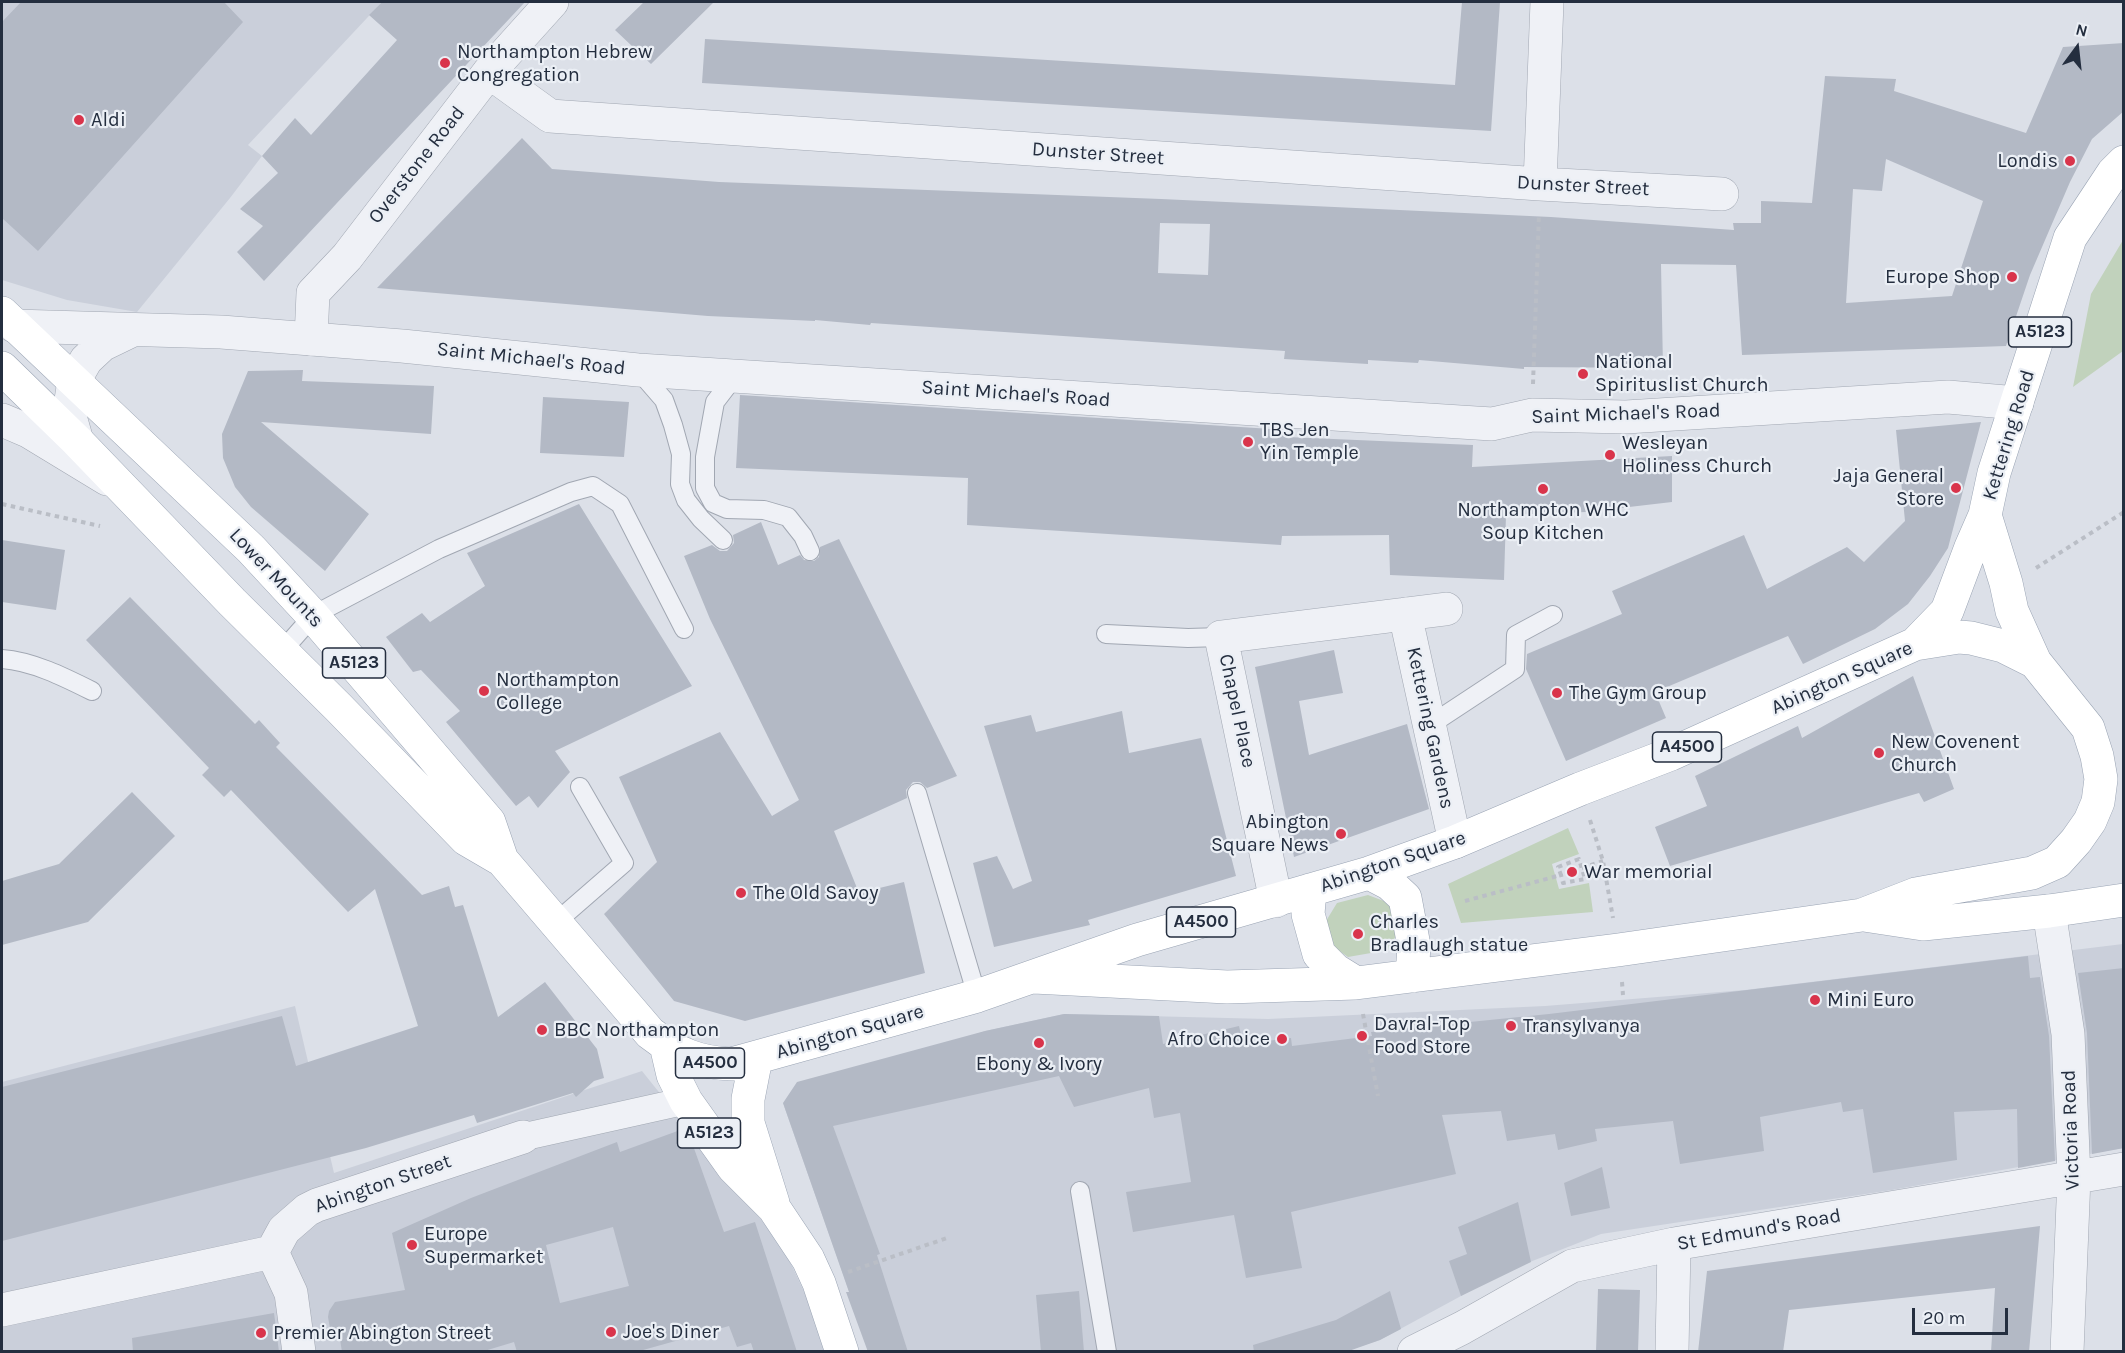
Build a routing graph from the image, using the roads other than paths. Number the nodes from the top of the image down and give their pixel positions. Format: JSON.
{"nodes":[{"id":1,"x":552,"y":2,"type":"edge"},
{"id":2,"x":1547,"y":2,"type":"edge"},
{"id":3,"x":489,"y":72,"type":"junction"},
{"id":4,"x":2124,"y":162,"type":"edge"},
{"id":5,"x":1540,"y":184,"type":"junction"},
{"id":6,"x":1722,"y":194,"type":"dead end"},
{"id":7,"x":6,"y":322,"type":"edge"},
{"id":8,"x":135,"y":329,"type":"junction"},
{"id":9,"x":311,"y":339,"type":"junction"},
{"id":10,"x":2,"y":368,"type":"edge"},
{"id":11,"x":638,"y":370,"type":"junction"},
{"id":12,"x":735,"y":376,"type":"junction"},
{"id":13,"x":74,"y":381,"type":"junction"},
{"id":14,"x":2017,"y":403,"type":"junction"},
{"id":15,"x":2,"y":420,"type":"edge"},
{"id":16,"x":77,"y":441,"type":"junction"},
{"id":17,"x":123,"y":488,"type":"junction"},
{"id":18,"x":1985,"y":515,"type":"junction"},
{"id":19,"x":723,"y":540,"type":"dead end"},
{"id":20,"x":810,"y":550,"type":"dead end"},
{"id":21,"x":1446,"y":609,"type":"dead end"},
{"id":22,"x":1406,"y":614,"type":"junction"},
{"id":23,"x":313,"y":615,"type":"junction"},
{"id":24,"x":1553,"y":615,"type":"dead end"},
{"id":25,"x":684,"y":629,"type":"dead end"},
{"id":26,"x":1106,"y":634,"type":"dead end"},
{"id":27,"x":1221,"y":638,"type":"junction"},
{"id":28,"x":1915,"y":644,"type":"junction"},
{"id":29,"x":282,"y":651,"type":"junction"},
{"id":30,"x":2,"y":659,"type":"edge"},
{"id":31,"x":2035,"y":662,"type":"junction"},
{"id":32,"x":92,"y":691,"type":"dead end"},
{"id":33,"x":1430,"y":725,"type":"junction"},
{"id":34,"x":2088,"y":728,"type":"junction"},
{"id":35,"x":2124,"y":778,"type":"edge"},
{"id":36,"x":580,"y":787,"type":"dead end"},
{"id":37,"x":917,"y":793,"type":"dead end"},
{"id":38,"x":1455,"y":842,"type":"junction"},
{"id":39,"x":502,"y":860,"type":"junction"},
{"id":40,"x":1369,"y":873,"type":"junction"},
{"id":41,"x":1310,"y":890,"type":"junction"},
{"id":42,"x":2124,"y":900,"type":"edge"},
{"id":43,"x":1276,"y":901,"type":"junction"},
{"id":44,"x":2049,"y":910,"type":"junction"},
{"id":45,"x":1862,"y":915,"type":"junction"},
{"id":46,"x":555,"y":923,"type":"junction"},
{"id":47,"x":1412,"y":976,"type":"junction"},
{"id":48,"x":1034,"y":977,"type":"junction"},
{"id":49,"x":978,"y":996,"type":"junction"},
{"id":50,"x":1359,"y":998,"type":"junction"},
{"id":51,"x":666,"y":1045,"type":"junction"},
{"id":52,"x":756,"y":1059,"type":"junction"},
{"id":53,"x":676,"y":1103,"type":"dead end"},
{"id":54,"x":523,"y":1137,"type":"joint"},
{"id":55,"x":2124,"y":1169,"type":"edge"},
{"id":56,"x":2074,"y":1177,"type":"junction"},
{"id":57,"x":1080,"y":1191,"type":"dead end"},
{"id":58,"x":774,"y":1208,"type":"junction"},
{"id":59,"x":1674,"y":1244,"type":"junction"},
{"id":60,"x":272,"y":1252,"type":"junction"},
{"id":61,"x":2,"y":1310,"type":"edge"},
{"id":62,"x":1416,"y":1351,"type":"edge"},
{"id":63,"x":299,"y":1352,"type":"edge"},
{"id":64,"x":842,"y":1352,"type":"edge"},
{"id":65,"x":1107,"y":1352,"type":"edge"},
{"id":66,"x":1672,"y":1352,"type":"edge"},
{"id":67,"x":2067,"y":1352,"type":"edge"}],
"edges":[{"from":1,"to":3,"type":"street","name":"Overstone Road"},
{"from":2,"to":5,"type":"street"},
{"from":3,"to":5,"type":"street","name":"Dunster Street"},
{"from":3,"to":9,"type":"street","name":"Overstone Road"},
{"from":4,"to":14,"type":"main road","name":"Kettering Road","number":"A5123"},
{"from":5,"to":6,"type":"street","name":"Dunster Street"},
{"from":7,"to":8,"type":"street","name":"Saint Michael's Road"},
{"from":7,"to":13,"type":"main road","name":"Lower Mounts","number":"A5123"},
{"from":8,"to":9,"type":"street","name":"Saint Michael's Road"},
{"from":8,"to":13,"type":"street"},
{"from":9,"to":11,"type":"street","name":"Saint Michael's Road"},
{"from":10,"to":16,"type":"main road","name":"Lower Mounts"},
{"from":11,"to":12,"type":"street","name":"Saint Michael's Road"},
{"from":11,"to":19,"type":"lane"},
{"from":12,"to":14,"type":"street","name":"Saint Michael's Road"},
{"from":12,"to":20,"type":"lane"},
{"from":13,"to":16,"type":"street"},
{"from":13,"to":23,"type":"main road","name":"Lower Mounts","number":"A5123"},
{"from":14,"to":18,"type":"main road","name":"Kettering Road","number":"A5123"},
{"from":15,"to":17,"type":"street"},
{"from":16,"to":17,"type":"main road","name":"Lower Mounts"},
{"from":17,"to":29,"type":"main road","name":"Lower Mounts"},
{"from":18,"to":28,"type":"main road","number":"A5123"},
{"from":18,"to":31,"type":"main road","number":"A5123"},
{"from":21,"to":22,"type":"street","name":"Chapel Place"},
{"from":22,"to":27,"type":"street","name":"Chapel Place"},
{"from":22,"to":33,"type":"street","name":"Kettering Gardens"},
{"from":23,"to":25,"type":"lane"},
{"from":23,"to":29,"type":"lane"},
{"from":23,"to":39,"type":"main road","name":"Lower Mounts","number":"A5123"},
{"from":24,"to":33,"type":"lane"},
{"from":26,"to":27,"type":"lane"},
{"from":27,"to":43,"type":"street","name":"Chapel Place"},
{"from":28,"to":31,"type":"main road","name":"Abington Square","number":"A4500"},
{"from":28,"to":38,"type":"main road","name":"Abington Square","number":"A4500"},
{"from":29,"to":39,"type":"main road","name":"Lower Mounts"},
{"from":30,"to":32,"type":"lane"},
{"from":31,"to":34,"type":"main road","name":"Abington Square","number":"A4500"},
{"from":33,"to":38,"type":"street","name":"Kettering Gardens"},
{"from":34,"to":35,"type":"main road"},
{"from":34,"to":45,"type":"main road","name":"Abington Square","number":"A4500"},
{"from":36,"to":46,"type":"lane"},
{"from":37,"to":49,"type":"lane"},
{"from":38,"to":40,"type":"main road","name":"Abington Square","number":"A4500"},
{"from":39,"to":46,"type":"main road","name":"Lower Mounts","number":"A5123"},
{"from":40,"to":41,"type":"main road","name":"Abington Square","number":"A4500"},
{"from":40,"to":47,"type":"main road"},
{"from":41,"to":43,"type":"main road","name":"Abington Square","number":"A4500"},
{"from":41,"to":50,"type":"main road"},
{"from":42,"to":44,"type":"main road","number":"A4500"},
{"from":43,"to":48,"type":"main road","name":"Abington Square","number":"A4500"},
{"from":44,"to":45,"type":"main road","number":"A4500"},
{"from":44,"to":56,"type":"street","name":"Victoria Road"},
{"from":45,"to":47,"type":"main road","name":"Abington Square","number":"A4500"},
{"from":46,"to":51,"type":"main road","name":"Lower Mounts","number":"A5123"},
{"from":47,"to":50,"type":"main road","name":"Abington Square","number":"A4500"},
{"from":48,"to":49,"type":"main road","name":"Abington Square","number":"A4500"},
{"from":48,"to":50,"type":"main road","name":"Abington Square","number":"A4500"},
{"from":49,"to":52,"type":"main road","name":"Abington Square","number":"A4500"},
{"from":51,"to":52,"type":"main road","name":"Abington Square","number":"A4500"},
{"from":51,"to":58,"type":"main road","number":"A5123"},
{"from":52,"to":58,"type":"main road","number":"A4500"},
{"from":53,"to":54,"type":"street","name":"Abington Street"},
{"from":54,"to":60,"type":"street","name":"Abington Street"},
{"from":55,"to":56,"type":"street","name":"St Edmund's Road"},
{"from":56,"to":59,"type":"street","name":"St Edmund's Road"},
{"from":56,"to":67,"type":"street","name":"Victoria Road"},
{"from":57,"to":65,"type":"lane"},
{"from":58,"to":64,"type":"main road","number":"A5123"},
{"from":59,"to":62,"type":"street","name":"St Edmund's Road"},
{"from":59,"to":66,"type":"street"},
{"from":60,"to":61,"type":"street"},
{"from":60,"to":63,"type":"street"}]}
